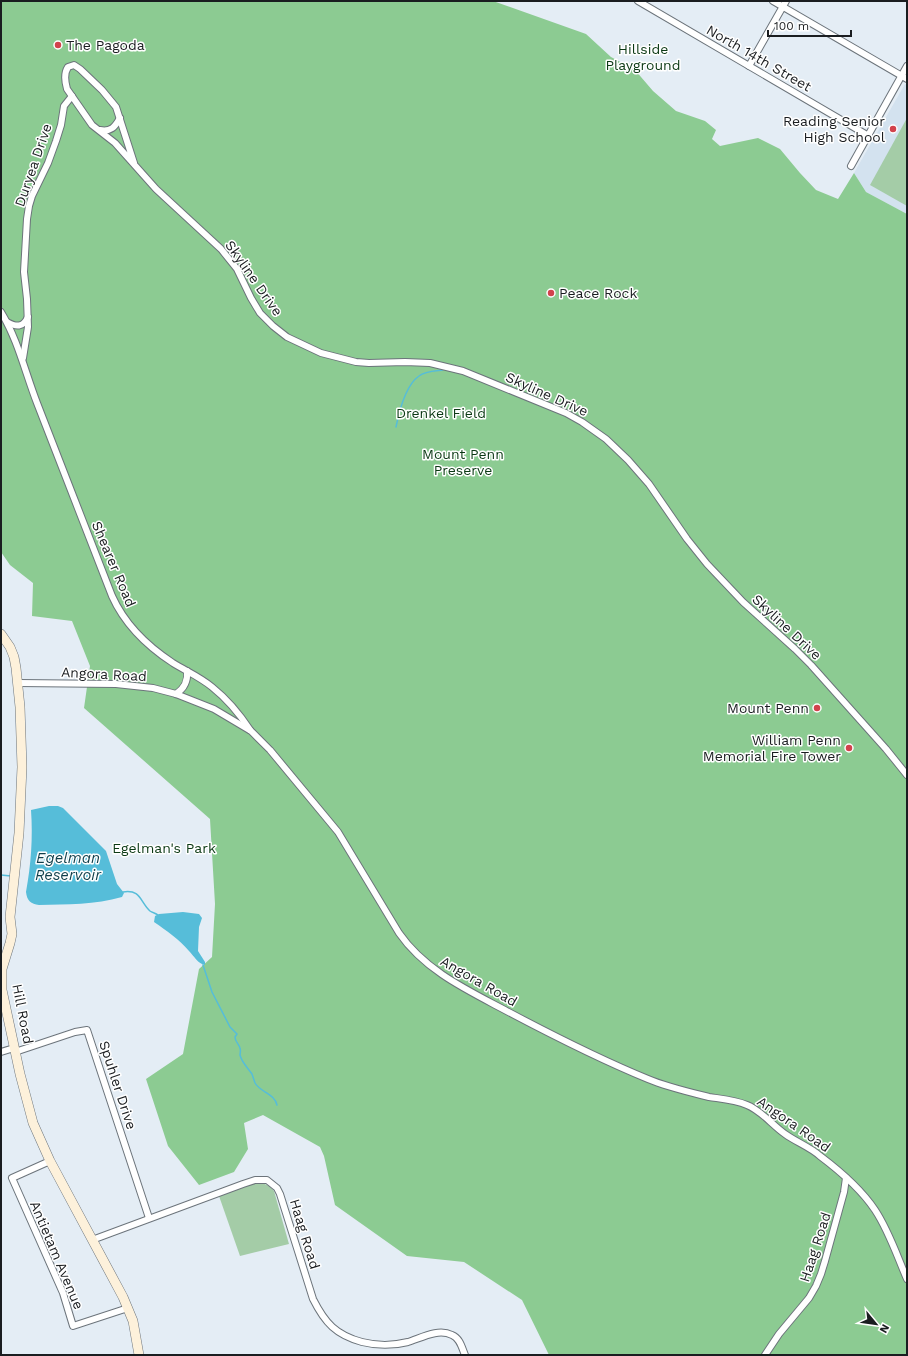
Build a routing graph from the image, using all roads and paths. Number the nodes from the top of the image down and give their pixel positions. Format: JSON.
{"nodes":[{"id":1,"x":638,"y":1,"type":"edge"},
{"id":2,"x":773,"y":1,"type":"edge"},
{"id":3,"x":784,"y":4,"type":"edge"},
{"id":4,"x":748,"y":66,"type":"junction"},
{"id":5,"x":907,"y":66,"type":"edge"},
{"id":6,"x":904,"y":77,"type":"edge"},
{"id":7,"x":72,"y":96,"type":"junction"},
{"id":8,"x":120,"y":118,"type":"junction"},
{"id":9,"x":96,"y":128,"type":"junction"},
{"id":10,"x":868,"y":135,"type":"junction"},
{"id":11,"x":134,"y":163,"type":"junction"},
{"id":12,"x":850,"y":166,"type":"dead end"},
{"id":13,"x":1,"y":312,"type":"edge"},
{"id":14,"x":28,"y":316,"type":"junction"},
{"id":15,"x":7,"y":322,"type":"junction"},
{"id":16,"x":23,"y":358,"type":"junction"},
{"id":17,"x":1,"y":634,"type":"edge"},
{"id":18,"x":187,"y":671,"type":"junction"},
{"id":19,"x":18,"y":683,"type":"junction"},
{"id":20,"x":176,"y":694,"type":"junction"},
{"id":21,"x":251,"y":731,"type":"junction"},
{"id":22,"x":907,"y":775,"type":"edge"},
{"id":23,"x":3,"y":960,"type":"edge"},
{"id":24,"x":15,"y":1050,"type":"junction"},
{"id":25,"x":1,"y":1052,"type":"edge"},
{"id":26,"x":50,"y":1161,"type":"junction"},
{"id":27,"x":846,"y":1178,"type":"junction"},
{"id":28,"x":149,"y":1218,"type":"junction"},
{"id":29,"x":92,"y":1240,"type":"junction"},
{"id":30,"x":907,"y":1279,"type":"edge"},
{"id":31,"x":128,"y":1308,"type":"junction"},
{"id":32,"x":139,"y":1355,"type":"edge"},
{"id":33,"x":465,"y":1355,"type":"edge"},
{"id":34,"x":765,"y":1355,"type":"edge"}],
"edges":[{"from":1,"to":4,"type":"street","name":"North 14th Street"},
{"from":2,"to":3,"type":"street"},
{"from":3,"to":4,"type":"street"},
{"from":3,"to":6,"type":"street"},
{"from":4,"to":10,"type":"street","name":"North 14th Street"},
{"from":5,"to":6,"type":"street"},
{"from":6,"to":10,"type":"street"},
{"from":7,"to":8,"type":"street","name":"Skyline Drive"},
{"from":7,"to":9,"type":"street","name":"Skyline Drive"},
{"from":7,"to":14,"type":"street","name":"Duryea Drive"},
{"from":8,"to":9,"type":"street"},
{"from":8,"to":11,"type":"street","name":"Skyline Drive"},
{"from":9,"to":11,"type":"street","name":"Skyline Drive"},
{"from":10,"to":12,"type":"street"},
{"from":11,"to":22,"type":"street","name":"Skyline Drive"},
{"from":13,"to":15,"type":"street"},
{"from":14,"to":15,"type":"street"},
{"from":14,"to":16,"type":"street","name":"Duryea Drive"},
{"from":15,"to":16,"type":"street"},
{"from":16,"to":18,"type":"street","name":"Shearer Road"},
{"from":17,"to":19,"type":"street","name":"Hill Road"},
{"from":18,"to":20,"type":"street"},
{"from":18,"to":21,"type":"street","name":"Shearer Road"},
{"from":19,"to":20,"type":"street","name":"Angora Road"},
{"from":19,"to":23,"type":"street","name":"Hill Road"},
{"from":20,"to":21,"type":"street","name":"Angora Road"},
{"from":21,"to":27,"type":"street","name":"Angora Road"},
{"from":23,"to":24,"type":"street","name":"Hill Road"},
{"from":24,"to":25,"type":"street"},
{"from":24,"to":26,"type":"street","name":"Hill Road"},
{"from":24,"to":28,"type":"street","name":"Spuhler Drive"},
{"from":26,"to":29,"type":"street","name":"Hill Road"},
{"from":26,"to":31,"type":"street","name":"Antietam Avenue"},
{"from":27,"to":30,"type":"street","name":"Angora Road"},
{"from":27,"to":34,"type":"street","name":"Haag Road"},
{"from":28,"to":29,"type":"street","name":"Haag Road"},
{"from":28,"to":33,"type":"street","name":"Haag Road"},
{"from":29,"to":31,"type":"street","name":"Hill Road"},
{"from":31,"to":32,"type":"street","name":"Hill Road"}]}
